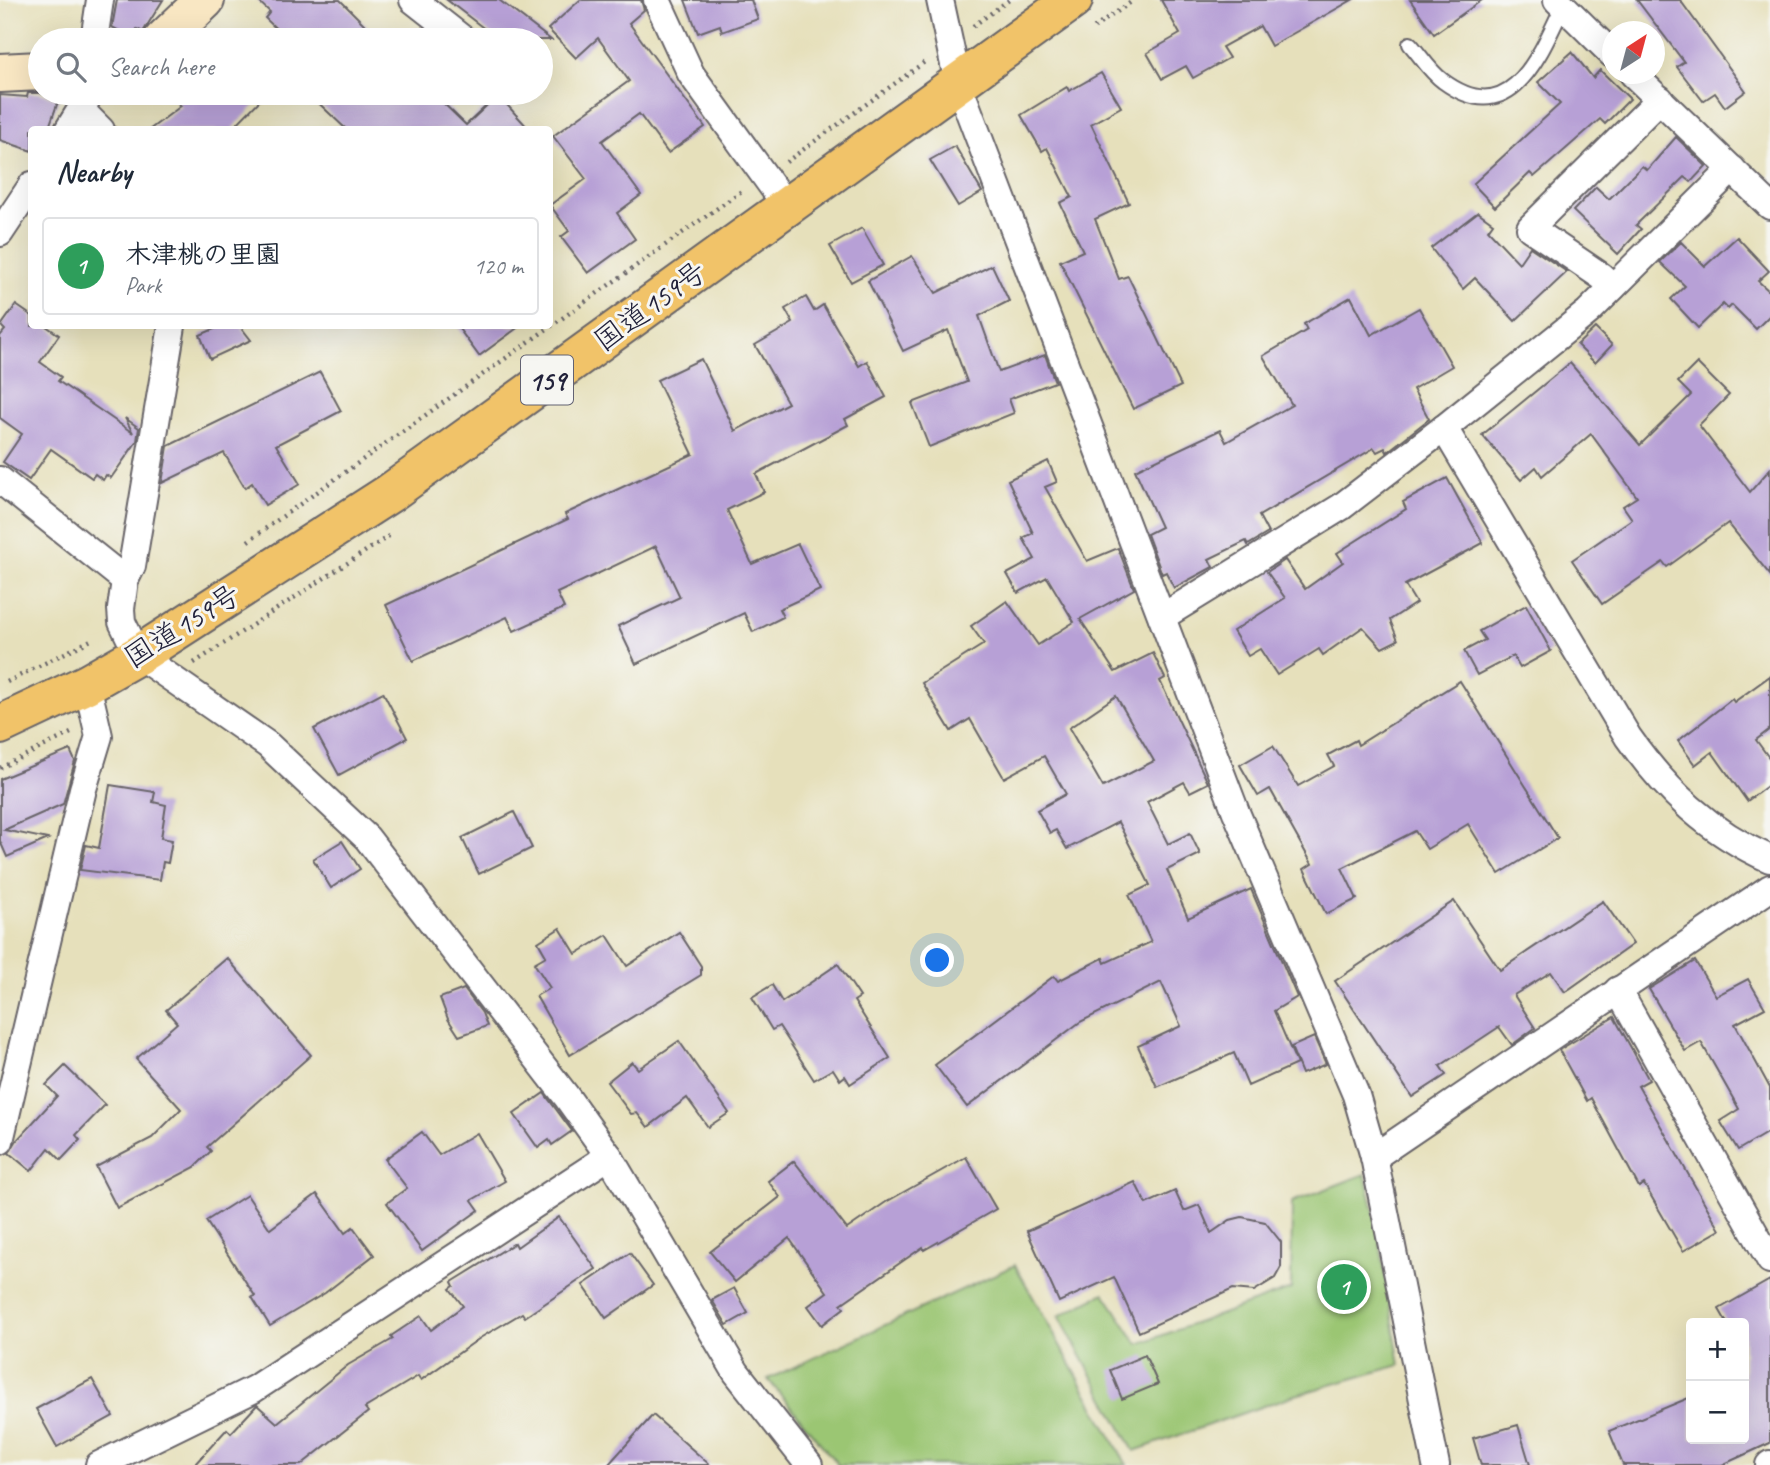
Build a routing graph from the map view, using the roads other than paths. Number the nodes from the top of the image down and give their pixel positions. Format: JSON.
{"nodes":[{"id":1,"x":100,"y":0,"type":"edge"},
{"id":2,"x":205,"y":0,"type":"edge"},
{"id":3,"x":413,"y":0,"type":"edge"},
{"id":4,"x":657,"y":0,"type":"edge"},
{"id":5,"x":940,"y":0,"type":"edge"},
{"id":6,"x":1073,"y":0,"type":"edge"},
{"id":7,"x":1560,"y":3,"type":"edge"},
{"id":8,"x":96,"y":28,"type":"edge"},
{"id":9,"x":176,"y":28,"type":"edge"},
{"id":10,"x":449,"y":28,"type":"edge"},
{"id":11,"x":1410,"y":44,"type":"dead end"},
{"id":12,"x":1602,"y":44,"type":"edge"},
{"id":13,"x":28,"y":72,"type":"edge"},
{"id":14,"x":0,"y":73,"type":"edge"},
{"id":15,"x":958,"y":83,"type":"junction"},
{"id":16,"x":1643,"y":84,"type":"edge"},
{"id":17,"x":1660,"y":100,"type":"junction"},
{"id":18,"x":79,"y":111,"type":"edge"},
{"id":19,"x":96,"y":126,"type":"edge"},
{"id":20,"x":1732,"y":169,"type":"junction"},
{"id":21,"x":28,"y":191,"type":"edge"},
{"id":22,"x":1770,"y":206,"type":"edge"},
{"id":23,"x":787,"y":207,"type":"junction"},
{"id":24,"x":0,"y":233,"type":"edge"},
{"id":25,"x":1613,"y":287,"type":"junction"},
{"id":26,"x":172,"y":329,"type":"edge"},
{"id":27,"x":1444,"y":428,"type":"junction"},
{"id":28,"x":0,"y":480,"type":"edge"},
{"id":29,"x":125,"y":580,"type":"junction"},
{"id":30,"x":1162,"y":618,"type":"junction"},
{"id":31,"x":130,"y":638,"type":"junction"},
{"id":32,"x":87,"y":684,"type":"junction"},
{"id":33,"x":0,"y":725,"type":"edge"},
{"id":34,"x":1770,"y":859,"type":"edge"},
{"id":35,"x":1770,"y":888,"type":"edge"},
{"id":36,"x":1618,"y":990,"type":"junction"},
{"id":37,"x":0,"y":1141,"type":"edge"},
{"id":38,"x":609,"y":1156,"type":"junction"},
{"id":39,"x":1374,"y":1157,"type":"junction"},
{"id":40,"x":1770,"y":1261,"type":"edge"},
{"id":41,"x":99,"y":1465,"type":"edge"},
{"id":42,"x":809,"y":1465,"type":"edge"},
{"id":43,"x":1436,"y":1465,"type":"edge"}],
"edges":[{"from":1,"to":8,"type":"street"},
{"from":2,"to":9,"type":"main road"},
{"from":3,"to":10,"type":"street"},
{"from":4,"to":23,"type":"street"},
{"from":5,"to":15,"type":"street"},
{"from":6,"to":15,"type":"highway","name":"国道159号","number":"159"},
{"from":7,"to":11,"type":"lane"},
{"from":7,"to":12,"type":"street"},
{"from":13,"to":14,"type":"main road"},
{"from":15,"to":23,"type":"highway","name":"国道159号","number":"159"},
{"from":15,"to":30,"type":"street"},
{"from":16,"to":17,"type":"street"},
{"from":17,"to":20,"type":"street"},
{"from":17,"to":25,"type":"street"},
{"from":18,"to":19,"type":"street"},
{"from":20,"to":22,"type":"street"},
{"from":20,"to":25,"type":"street"},
{"from":21,"to":24,"type":"street"},
{"from":23,"to":31,"type":"highway","name":"国道159号","number":"159"},
{"from":25,"to":27,"type":"street"},
{"from":26,"to":29,"type":"street"},
{"from":27,"to":30,"type":"street"},
{"from":27,"to":34,"type":"street"},
{"from":28,"to":29,"type":"street"},
{"from":29,"to":31,"type":"street"},
{"from":30,"to":39,"type":"street"},
{"from":31,"to":32,"type":"highway","name":"国道159号","number":"159"},
{"from":31,"to":38,"type":"street"},
{"from":32,"to":33,"type":"highway","name":"国道159号","number":"159"},
{"from":32,"to":37,"type":"street"},
{"from":35,"to":36,"type":"street"},
{"from":36,"to":39,"type":"street"},
{"from":36,"to":40,"type":"street"},
{"from":38,"to":41,"type":"street"},
{"from":38,"to":42,"type":"street"},
{"from":39,"to":43,"type":"street"}]}
